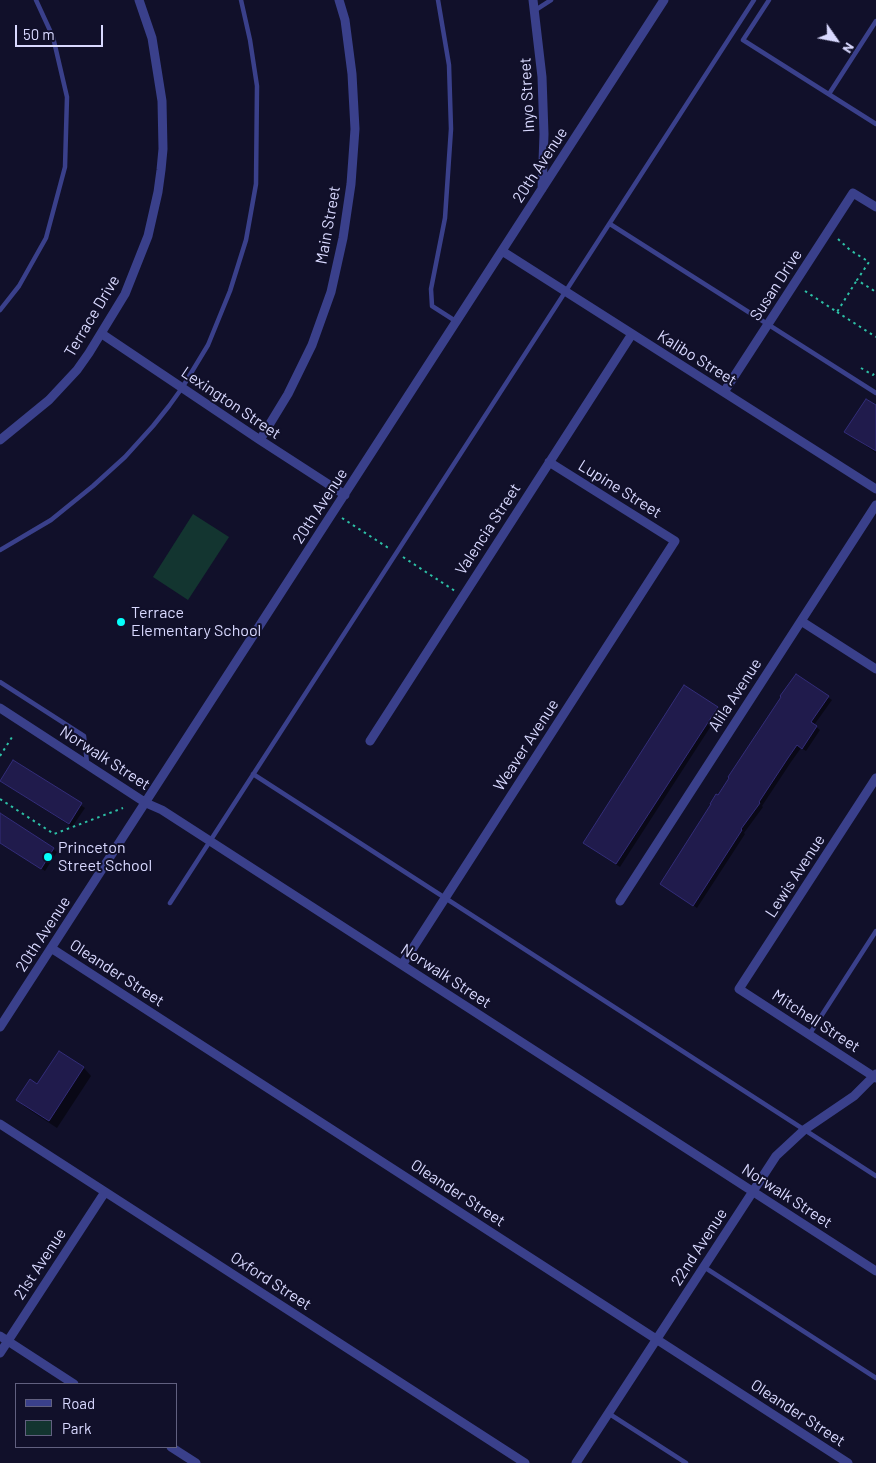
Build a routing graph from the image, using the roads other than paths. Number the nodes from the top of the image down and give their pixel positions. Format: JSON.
{"nodes":[{"id":1,"x":36,"y":0,"type":"edge"},
{"id":2,"x":139,"y":0,"type":"edge"},
{"id":3,"x":241,"y":0,"type":"edge"},
{"id":4,"x":339,"y":0,"type":"edge"},
{"id":5,"x":438,"y":0,"type":"edge"},
{"id":6,"x":532,"y":0,"type":"edge"},
{"id":7,"x":552,"y":0,"type":"edge"},
{"id":8,"x":664,"y":0,"type":"edge"},
{"id":9,"x":754,"y":0,"type":"edge"},
{"id":10,"x":769,"y":0,"type":"edge"},
{"id":11,"x":534,"y":11,"type":"junction"},
{"id":12,"x":876,"y":21,"type":"edge"},
{"id":13,"x":829,"y":94,"type":"junction"},
{"id":14,"x":876,"y":124,"type":"edge"},
{"id":15,"x":542,"y":190,"type":"junction"},
{"id":16,"x":876,"y":207,"type":"edge"},
{"id":17,"x":610,"y":224,"type":"junction"},
{"id":18,"x":502,"y":251,"type":"junction"},
{"id":19,"x":565,"y":291,"type":"junction"},
{"id":20,"x":0,"y":310,"type":"edge"},
{"id":21,"x":456,"y":322,"type":"junction"},
{"id":22,"x":768,"y":324,"type":"junction"},
{"id":23,"x":102,"y":334,"type":"junction"},
{"id":24,"x":632,"y":334,"type":"junction"},
{"id":25,"x":182,"y":388,"type":"junction"},
{"id":26,"x":724,"y":392,"type":"junction"},
{"id":27,"x":876,"y":393,"type":"edge"},
{"id":28,"x":0,"y":440,"type":"edge"},
{"id":29,"x":260,"y":440,"type":"junction"},
{"id":30,"x":549,"y":462,"type":"junction"},
{"id":31,"x":876,"y":489,"type":"edge"},
{"id":32,"x":345,"y":495,"type":"junction"},
{"id":33,"x":876,"y":505,"type":"edge"},
{"id":34,"x":675,"y":541,"type":"joint"},
{"id":35,"x":0,"y":550,"type":"edge"},
{"id":36,"x":801,"y":621,"type":"junction"},
{"id":37,"x":876,"y":669,"type":"edge"},
{"id":38,"x":0,"y":682,"type":"edge"},
{"id":39,"x":0,"y":708,"type":"edge"},
{"id":40,"x":370,"y":741,"type":"dead end"},
{"id":41,"x":87,"y":764,"type":"junction"},
{"id":42,"x":253,"y":774,"type":"junction"},
{"id":43,"x":876,"y":778,"type":"edge"},
{"id":44,"x":146,"y":803,"type":"junction"},
{"id":45,"x":210,"y":841,"type":"junction"},
{"id":46,"x":445,"y":898,"type":"junction"},
{"id":47,"x":620,"y":901,"type":"dead end"},
{"id":48,"x":170,"y":903,"type":"dead end"},
{"id":49,"x":876,"y":931,"type":"edge"},
{"id":50,"x":51,"y":948,"type":"junction"},
{"id":51,"x":402,"y":965,"type":"junction"},
{"id":52,"x":739,"y":989,"type":"joint"},
{"id":53,"x":0,"y":1027,"type":"edge"},
{"id":54,"x":808,"y":1035,"type":"junction"},
{"id":55,"x":875,"y":1076,"type":"edge"},
{"id":56,"x":0,"y":1124,"type":"edge"},
{"id":57,"x":804,"y":1130,"type":"junction"},
{"id":58,"x":876,"y":1176,"type":"edge"},
{"id":59,"x":753,"y":1191,"type":"junction"},
{"id":60,"x":105,"y":1192,"type":"junction"},
{"id":61,"x":704,"y":1266,"type":"junction"},
{"id":62,"x":876,"y":1271,"type":"edge"},
{"id":63,"x":4,"y":1339,"type":"edge"},
{"id":64,"x":657,"y":1340,"type":"junction"},
{"id":65,"x":0,"y":1353,"type":"edge"},
{"id":66,"x":876,"y":1378,"type":"edge"},
{"id":67,"x":72,"y":1383,"type":"edge"},
{"id":68,"x":608,"y":1413,"type":"junction"},
{"id":69,"x":173,"y":1448,"type":"edge"},
{"id":70,"x":196,"y":1463,"type":"edge"},
{"id":71,"x":525,"y":1463,"type":"edge"},
{"id":72,"x":576,"y":1463,"type":"edge"},
{"id":73,"x":686,"y":1463,"type":"edge"},
{"id":74,"x":848,"y":1463,"type":"edge"}],
"edges":[{"from":1,"to":20,"type":"lane"},
{"from":2,"to":23,"type":"street","name":"Terrace Drive"},
{"from":3,"to":25,"type":"lane"},
{"from":4,"to":29,"type":"street","name":"Main Street"},
{"from":5,"to":21,"type":"lane"},
{"from":6,"to":11,"type":"street","name":"Inyo Street"},
{"from":7,"to":11,"type":"lane"},
{"from":8,"to":15,"type":"street","name":"20th Avenue"},
{"from":9,"to":17,"type":"lane"},
{"from":10,"to":13,"type":"lane"},
{"from":11,"to":15,"type":"street","name":"Inyo Street"},
{"from":12,"to":13,"type":"lane"},
{"from":13,"to":14,"type":"lane"},
{"from":15,"to":18,"type":"street","name":"20th Avenue"},
{"from":16,"to":22,"type":"street","name":"Susan Drive"},
{"from":17,"to":19,"type":"lane"},
{"from":17,"to":22,"type":"lane"},
{"from":18,"to":19,"type":"street","name":"Kalibo Street"},
{"from":18,"to":21,"type":"street","name":"20th Avenue"},
{"from":19,"to":24,"type":"street","name":"Kalibo Street"},
{"from":19,"to":42,"type":"lane"},
{"from":21,"to":32,"type":"street","name":"20th Avenue"},
{"from":22,"to":26,"type":"street","name":"Susan Drive"},
{"from":22,"to":27,"type":"lane"},
{"from":23,"to":25,"type":"street","name":"Lexington Street"},
{"from":23,"to":28,"type":"street","name":"Terrace Drive"},
{"from":24,"to":26,"type":"street","name":"Kalibo Street"},
{"from":24,"to":30,"type":"street","name":"Valencia Street"},
{"from":25,"to":29,"type":"street","name":"Lexington Street"},
{"from":25,"to":35,"type":"lane"},
{"from":26,"to":31,"type":"street","name":"Kalibo Street"},
{"from":29,"to":32,"type":"street","name":"Lexington Street"},
{"from":30,"to":34,"type":"street","name":"Lupine Street"},
{"from":30,"to":40,"type":"street","name":"Valencia Street"},
{"from":32,"to":44,"type":"street","name":"20th Avenue"},
{"from":33,"to":36,"type":"street","name":"Alila Avenue"},
{"from":34,"to":46,"type":"street","name":"Weaver Avenue"},
{"from":36,"to":37,"type":"street"},
{"from":36,"to":47,"type":"street","name":"Alila Avenue"},
{"from":38,"to":41,"type":"lane"},
{"from":39,"to":41,"type":"street","name":"Norwalk Street"},
{"from":41,"to":44,"type":"street","name":"Norwalk Street"},
{"from":42,"to":45,"type":"lane"},
{"from":42,"to":46,"type":"lane"},
{"from":43,"to":52,"type":"street","name":"Lewis Avenue"},
{"from":44,"to":45,"type":"street","name":"Norwalk Street"},
{"from":44,"to":50,"type":"street","name":"20th Avenue"},
{"from":45,"to":48,"type":"lane"},
{"from":45,"to":51,"type":"street","name":"Norwalk Street"},
{"from":46,"to":51,"type":"street","name":"Weaver Avenue"},
{"from":46,"to":57,"type":"lane"},
{"from":49,"to":54,"type":"lane"},
{"from":50,"to":53,"type":"street","name":"20th Avenue"},
{"from":50,"to":64,"type":"street","name":"Oleander Street"},
{"from":51,"to":59,"type":"street","name":"Norwalk Street"},
{"from":52,"to":54,"type":"street","name":"Mitchell Street"},
{"from":54,"to":55,"type":"street","name":"Mitchell Street"},
{"from":55,"to":57,"type":"street","name":"22nd Avenue"},
{"from":56,"to":60,"type":"street","name":"Oxford Street"},
{"from":57,"to":58,"type":"lane"},
{"from":57,"to":59,"type":"street","name":"22nd Avenue"},
{"from":59,"to":61,"type":"street","name":"22nd Avenue"},
{"from":59,"to":62,"type":"street","name":"Norwalk Street"},
{"from":60,"to":63,"type":"street","name":"21st Avenue"},
{"from":60,"to":71,"type":"street","name":"Oxford Street"},
{"from":61,"to":64,"type":"street","name":"22nd Avenue"},
{"from":61,"to":66,"type":"lane"},
{"from":63,"to":65,"type":"street","name":"21st Avenue"},
{"from":63,"to":67,"type":"street"},
{"from":64,"to":68,"type":"street","name":"22nd Avenue"},
{"from":64,"to":74,"type":"street","name":"Oleander Street"},
{"from":68,"to":72,"type":"street","name":"22nd Avenue"},
{"from":68,"to":73,"type":"lane"},
{"from":69,"to":70,"type":"street"}]}
